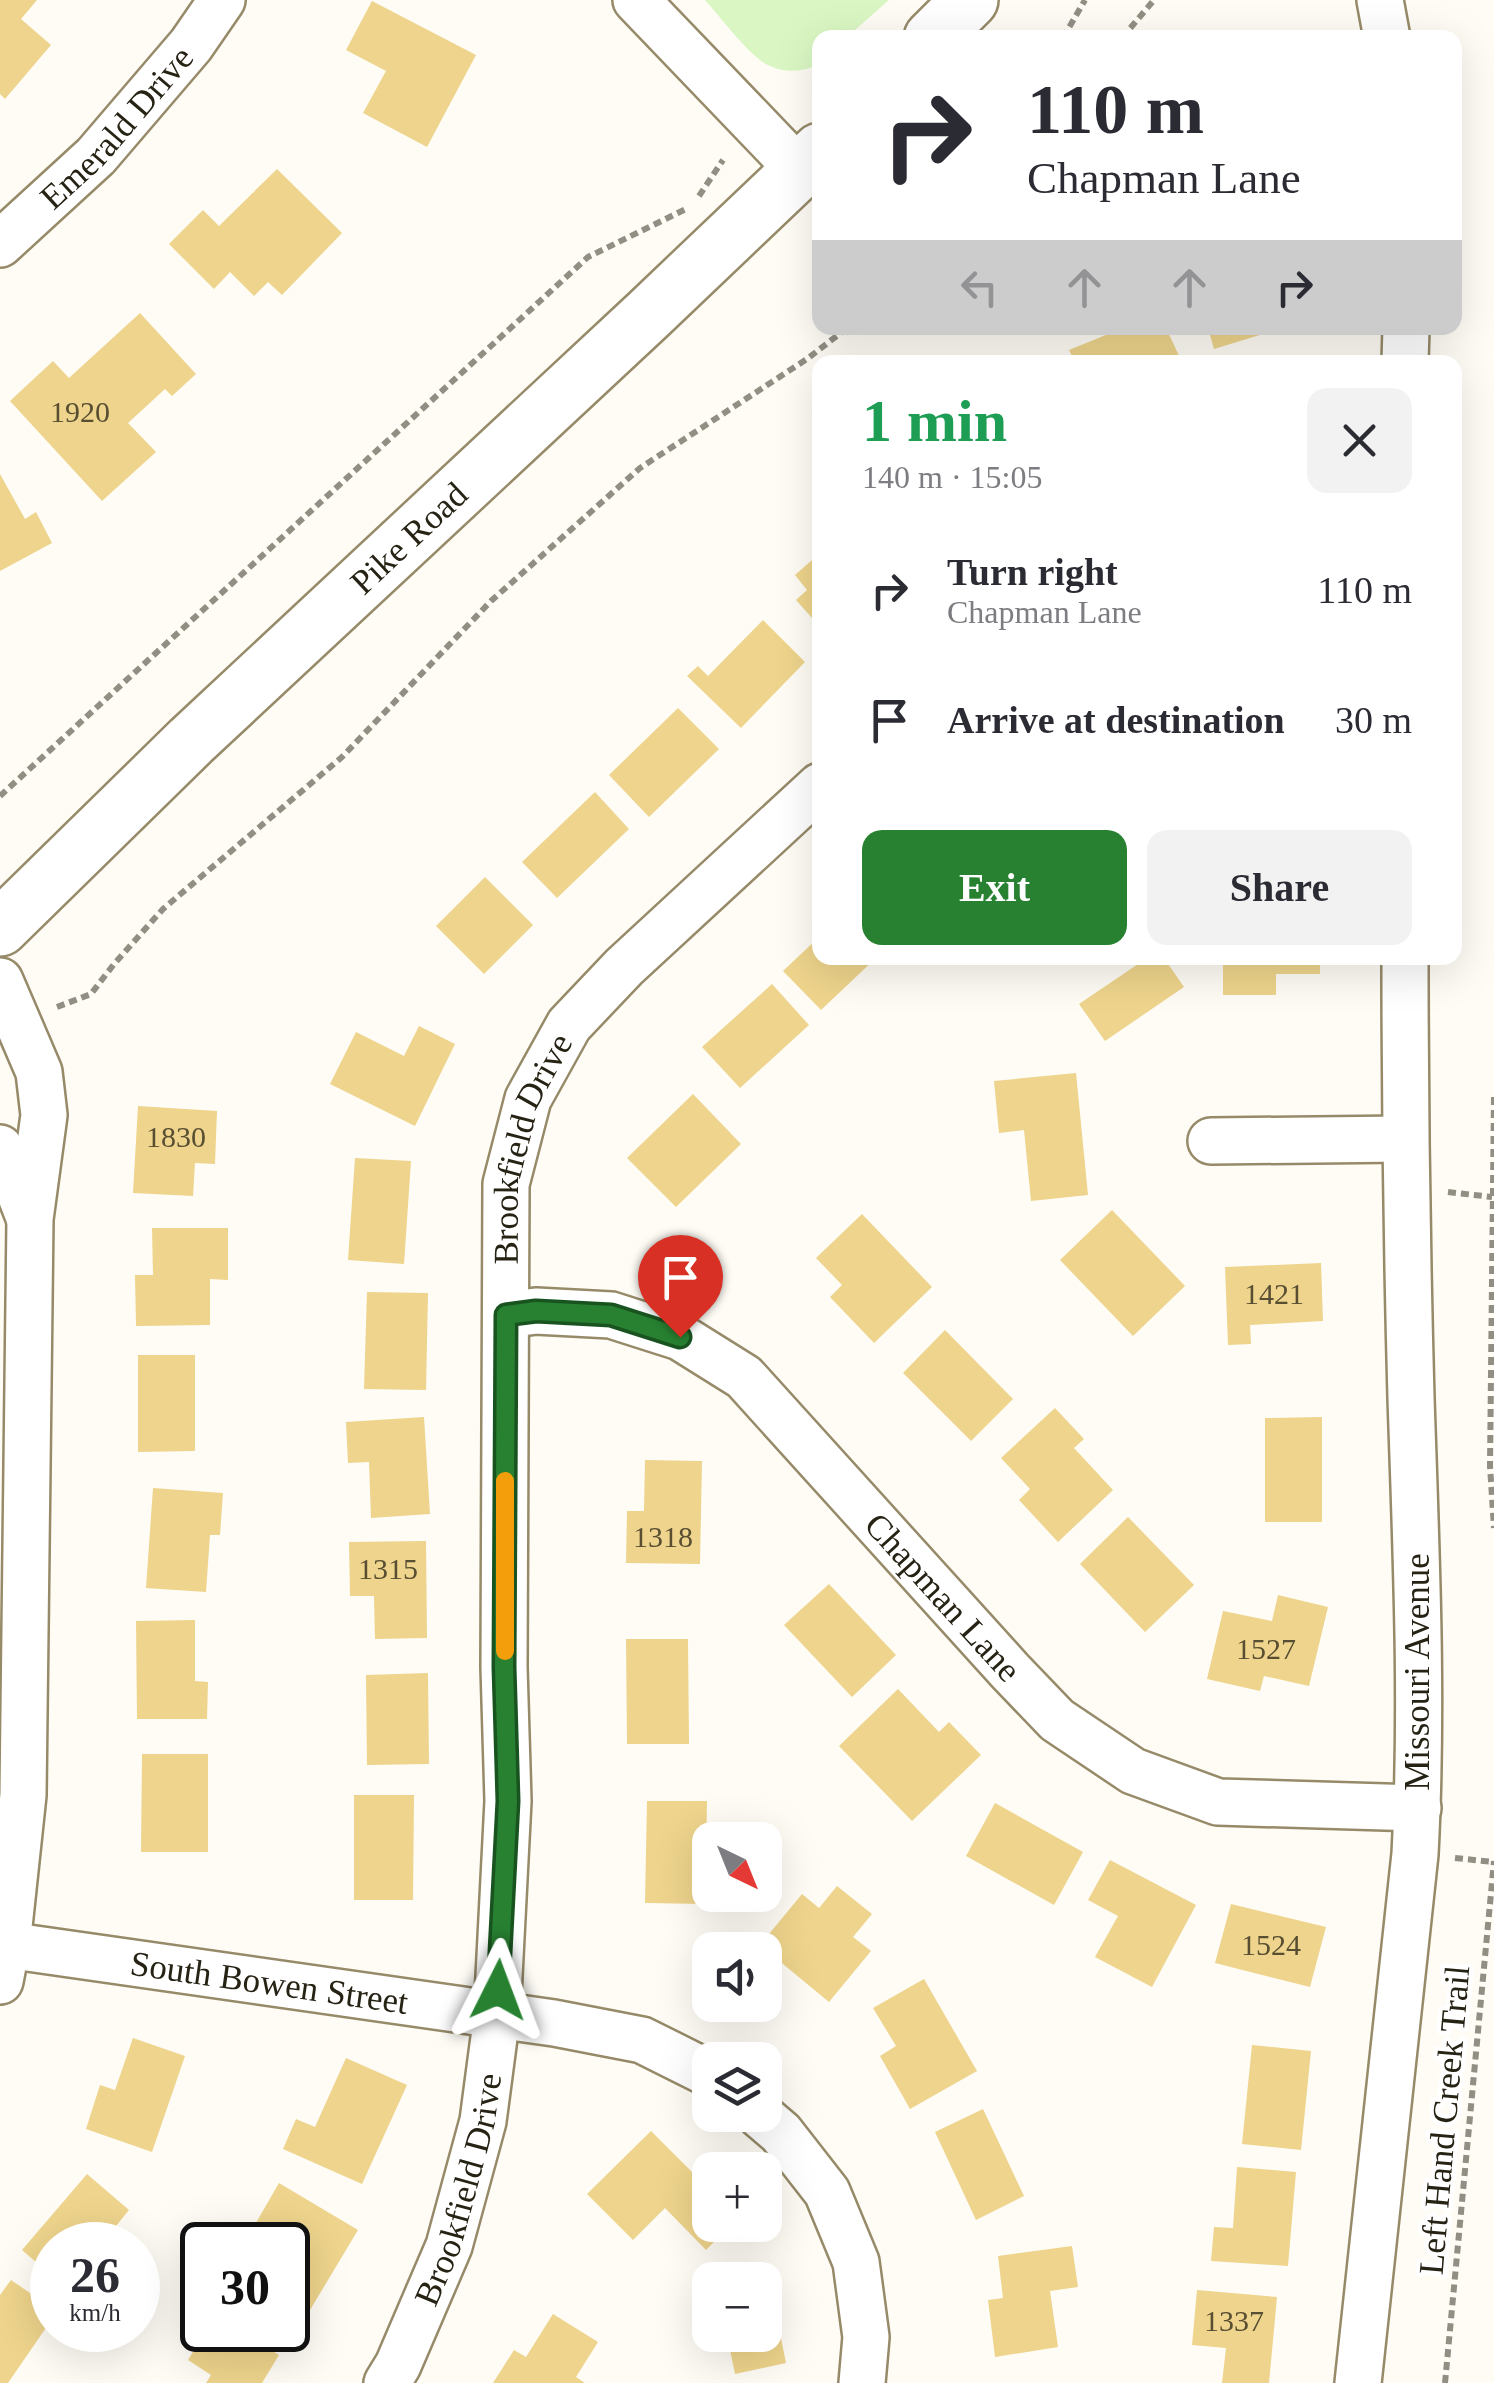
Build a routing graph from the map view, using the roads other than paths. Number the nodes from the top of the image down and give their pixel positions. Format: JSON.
{"nodes":[{"id":1,"x":222,"y":0,"type":"edge"},
{"id":2,"x":636,"y":0,"type":"edge"},
{"id":3,"x":970,"y":0,"type":"edge"},
{"id":4,"x":1380,"y":0,"type":"edge"},
{"id":5,"x":940,"y":30,"type":"edge"},
{"id":6,"x":1386,"y":30,"type":"edge"},
{"id":7,"x":810,"y":161,"type":"edge"},
{"id":8,"x":0,"y":244,"type":"edge"},
{"id":9,"x":812,"y":793,"type":"edge"},
{"id":10,"x":0,"y":928,"type":"edge"},
{"id":11,"x":1405,"y":965,"type":"edge"},
{"id":12,"x":0,"y":980,"type":"edge"},
{"id":13,"x":1405,"y":1138,"type":"junction"},
{"id":14,"x":1211,"y":1140,"type":"dead end"},
{"id":15,"x":0,"y":1148,"type":"edge"},
{"id":16,"x":30,"y":1219,"type":"junction"},
{"id":17,"x":506,"y":1315,"type":"junction"},
{"id":18,"x":1418,"y":1808,"type":"junction"},
{"id":19,"x":2,"y":1956,"type":"edge"},
{"id":20,"x":497,"y":2014,"type":"junction"},
{"id":21,"x":692,"y":2065,"type":"edge"},
{"id":22,"x":780,"y":2132,"type":"edge"},
{"id":23,"x":387,"y":2383,"type":"edge"},
{"id":24,"x":862,"y":2383,"type":"edge"},
{"id":25,"x":1358,"y":2383,"type":"edge"}],
"edges":[{"from":1,"to":8,"type":"street","name":"Emerald Drive"},
{"from":2,"to":7,"type":"street"},
{"from":3,"to":5,"type":"main road"},
{"from":4,"to":6,"type":"street"},
{"from":7,"to":10,"type":"main road","name":"Pike Road"},
{"from":9,"to":17,"type":"street","name":"Brookfield Drive"},
{"from":11,"to":13,"type":"street","name":"Missouri Avenue"},
{"from":12,"to":16,"type":"street"},
{"from":13,"to":14,"type":"street"},
{"from":13,"to":18,"type":"street","name":"Missouri Avenue"},
{"from":15,"to":16,"type":"street"},
{"from":16,"to":19,"type":"street"},
{"from":17,"to":18,"type":"street","name":"Chapman Lane"},
{"from":17,"to":20,"type":"street","name":"Brookfield Drive"},
{"from":18,"to":25,"type":"street","name":"Missouri Avenue"},
{"from":19,"to":20,"type":"street","name":"South Bowen Street"},
{"from":20,"to":21,"type":"street","name":"South Bowen Street"},
{"from":20,"to":23,"type":"street","name":"Brookfield Drive"},
{"from":22,"to":24,"type":"street"}]}
